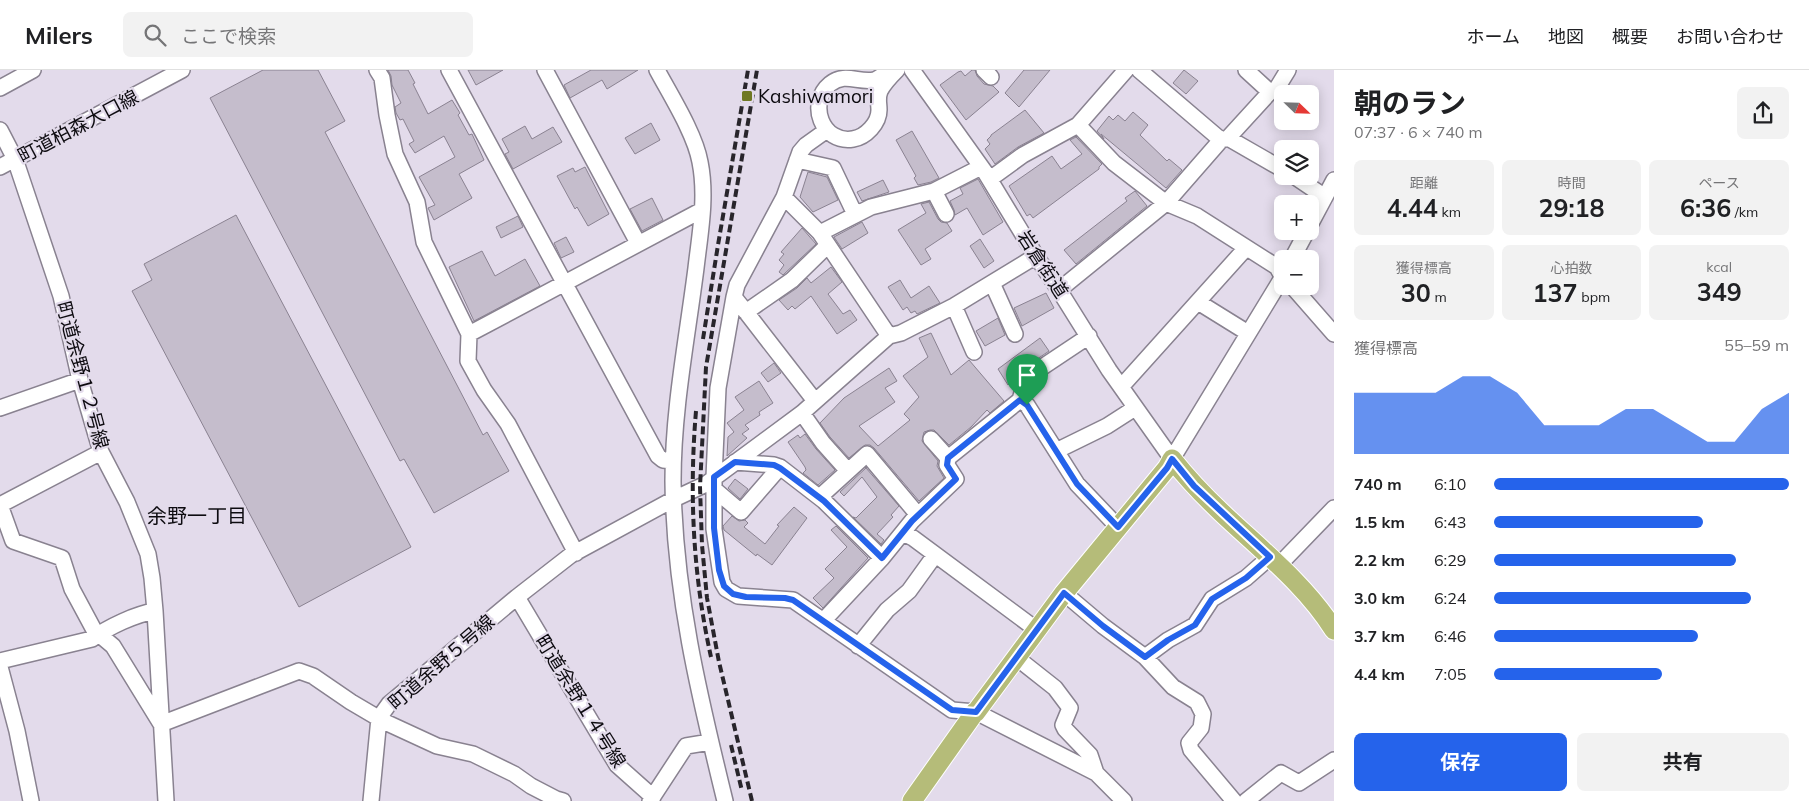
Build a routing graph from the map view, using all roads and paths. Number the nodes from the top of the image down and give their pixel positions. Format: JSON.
{"nodes":[{"id":1,"x":33,"y":70,"type":"edge"},
{"id":2,"x":182,"y":70,"type":"edge"},
{"id":3,"x":377,"y":70,"type":"edge"},
{"id":4,"x":449,"y":70,"type":"edge"},
{"id":5,"x":545,"y":70,"type":"edge"},
{"id":6,"x":658,"y":70,"type":"edge"},
{"id":7,"x":890,"y":70,"type":"edge"},
{"id":8,"x":897,"y":70,"type":"edge"},
{"id":9,"x":912,"y":70,"type":"edge"},
{"id":10,"x":1126,"y":70,"type":"edge"},
{"id":11,"x":1139,"y":70,"type":"edge"},
{"id":12,"x":1246,"y":70,"type":"edge"},
{"id":13,"x":1288,"y":70,"type":"edge"},
{"id":14,"x":0,"y":88,"type":"edge"},
{"id":15,"x":1270,"y":92,"type":"junction"},
{"id":16,"x":1078,"y":125,"type":"junction"},
{"id":17,"x":0,"y":130,"type":"edge"},
{"id":18,"x":827,"y":130,"type":"junction"},
{"id":19,"x":1224,"y":139,"type":"junction"},
{"id":20,"x":15,"y":159,"type":"junction"},
{"id":21,"x":797,"y":160,"type":"junction"},
{"id":22,"x":1274,"y":165,"type":"edge"},
{"id":23,"x":0,"y":167,"type":"edge"},
{"id":24,"x":986,"y":173,"type":"junction"},
{"id":25,"x":1334,"y":180,"type":"edge"},
{"id":26,"x":1307,"y":185,"type":"edge"},
{"id":27,"x":934,"y":191,"type":"junction"},
{"id":28,"x":1325,"y":197,"type":"junction"},
{"id":29,"x":784,"y":198,"type":"junction"},
{"id":30,"x":1166,"y":203,"type":"junction"},
{"id":31,"x":1319,"y":208,"type":"edge"},
{"id":32,"x":702,"y":210,"type":"junction"},
{"id":33,"x":858,"y":213,"type":"junction"},
{"id":34,"x":946,"y":214,"type":"dead end"},
{"id":35,"x":824,"y":239,"type":"junction"},
{"id":36,"x":638,"y":243,"type":"junction"},
{"id":37,"x":1246,"y":248,"type":"junction"},
{"id":38,"x":1036,"y":256,"type":"junction"},
{"id":39,"x":1274,"y":265,"type":"edge"},
{"id":40,"x":563,"y":282,"type":"junction"},
{"id":41,"x":992,"y":283,"type":"junction"},
{"id":42,"x":1060,"y":290,"type":"junction"},
{"id":43,"x":1274,"y":290,"type":"edge"},
{"id":44,"x":1300,"y":295,"type":"edge"},
{"id":45,"x":734,"y":297,"type":"junction"},
{"id":46,"x":1198,"y":302,"type":"junction"},
{"id":47,"x":954,"y":306,"type":"junction"},
{"id":48,"x":746,"y":312,"type":"junction"},
{"id":49,"x":1248,"y":333,"type":"junction"},
{"id":50,"x":469,"y":334,"type":"junction"},
{"id":51,"x":1015,"y":334,"type":"dead end"},
{"id":52,"x":1334,"y":334,"type":"edge"},
{"id":53,"x":888,"y":336,"type":"junction"},
{"id":54,"x":1088,"y":336,"type":"junction"},
{"id":55,"x":974,"y":352,"type":"dead end"},
{"id":56,"x":80,"y":380,"type":"junction"},
{"id":57,"x":1121,"y":387,"type":"junction"},
{"id":58,"x":1020,"y":400,"type":"junction"},
{"id":59,"x":815,"y":401,"type":"junction"},
{"id":60,"x":0,"y":408,"type":"edge"},
{"id":61,"x":1134,"y":408,"type":"junction"},
{"id":62,"x":802,"y":413,"type":"junction"},
{"id":63,"x":931,"y":439,"type":"dead end"},
{"id":64,"x":1056,"y":451,"type":"junction"},
{"id":65,"x":101,"y":452,"type":"junction"},
{"id":66,"x":948,"y":458,"type":"junction"},
{"id":67,"x":1172,"y":459,"type":"junction"},
{"id":68,"x":674,"y":461,"type":"junction"},
{"id":69,"x":735,"y":462,"type":"junction"},
{"id":70,"x":780,"y":468,"type":"junction"},
{"id":71,"x":848,"y":471,"type":"junction"},
{"id":72,"x":714,"y":483,"type":"junction"},
{"id":73,"x":674,"y":500,"type":"junction"},
{"id":74,"x":824,"y":501,"type":"junction"},
{"id":75,"x":0,"y":505,"type":"edge"},
{"id":76,"x":1334,"y":508,"type":"edge"},
{"id":77,"x":918,"y":516,"type":"junction"},
{"id":78,"x":1118,"y":527,"type":"junction"},
{"id":79,"x":903,"y":533,"type":"junction"},
{"id":80,"x":573,"y":554,"type":"junction"},
{"id":81,"x":935,"y":555,"type":"junction"},
{"id":82,"x":882,"y":558,"type":"junction"},
{"id":83,"x":1274,"y":561,"type":"junction"},
{"id":84,"x":1064,"y":593,"type":"junction"},
{"id":85,"x":517,"y":597,"type":"junction"},
{"id":86,"x":155,"y":611,"type":"junction"},
{"id":87,"x":823,"y":621,"type":"junction"},
{"id":88,"x":1037,"y":630,"type":"junction"},
{"id":89,"x":1334,"y":630,"type":"edge"},
{"id":90,"x":99,"y":634,"type":"junction"},
{"id":91,"x":858,"y":646,"type":"junction"},
{"id":92,"x":1145,"y":657,"type":"junction"},
{"id":93,"x":1017,"y":658,"type":"junction"},
{"id":94,"x":0,"y":661,"type":"edge"},
{"id":95,"x":0,"y":667,"type":"edge"},
{"id":96,"x":976,"y":712,"type":"junction"},
{"id":97,"x":379,"y":718,"type":"junction"},
{"id":98,"x":161,"y":724,"type":"junction"},
{"id":99,"x":710,"y":742,"type":"junction"},
{"id":100,"x":1334,"y":760,"type":"edge"},
{"id":101,"x":1096,"y":773,"type":"junction"},
{"id":102,"x":651,"y":799,"type":"edge"},
{"id":103,"x":31,"y":801,"type":"edge"},
{"id":104,"x":166,"y":801,"type":"edge"},
{"id":105,"x":371,"y":801,"type":"edge"},
{"id":106,"x":563,"y":801,"type":"edge"},
{"id":107,"x":725,"y":801,"type":"edge"},
{"id":108,"x":912,"y":801,"type":"edge"},
{"id":109,"x":1124,"y":801,"type":"edge"},
{"id":110,"x":1234,"y":801,"type":"edge"},
{"id":111,"x":1246,"y":801,"type":"edge"}],
"edges":[{"from":1,"to":14,"type":"street"},
{"from":2,"to":20,"type":"street","name":"町道柏森大口線"},
{"from":3,"to":50,"type":"street"},
{"from":4,"to":40,"type":"street"},
{"from":5,"to":36,"type":"street"},
{"from":6,"to":32,"type":"street"},
{"from":7,"to":18,"type":"street"},
{"from":8,"to":18,"type":"street"},
{"from":9,"to":24,"type":"street","name":"岩倉街道"},
{"from":10,"to":16,"type":"street"},
{"from":11,"to":19,"type":"street"},
{"from":12,"to":15,"type":"street"},
{"from":13,"to":15,"type":"street"},
{"from":15,"to":19,"type":"street"},
{"from":16,"to":24,"type":"street"},
{"from":16,"to":30,"type":"street"},
{"from":17,"to":20,"type":"street","name":"町道余野１２号線"},
{"from":18,"to":21,"type":"street"},
{"from":19,"to":22,"type":"street"},
{"from":19,"to":30,"type":"street"},
{"from":20,"to":23,"type":"street","name":"町道柏森大口線"},
{"from":20,"to":56,"type":"street","name":"町道余野１２号線"},
{"from":21,"to":29,"type":"street"},
{"from":21,"to":33,"type":"street"},
{"from":24,"to":27,"type":"street"},
{"from":24,"to":38,"type":"street","name":"岩倉街道"},
{"from":25,"to":28,"type":"street"},
{"from":26,"to":28,"type":"street"},
{"from":27,"to":33,"type":"street"},
{"from":27,"to":34,"type":"street"},
{"from":28,"to":31,"type":"street"},
{"from":29,"to":35,"type":"street"},
{"from":29,"to":45,"type":"street"},
{"from":30,"to":37,"type":"street"},
{"from":30,"to":42,"type":"street"},
{"from":32,"to":36,"type":"street"},
{"from":32,"to":68,"type":"street"},
{"from":33,"to":35,"type":"street"},
{"from":35,"to":48,"type":"street"},
{"from":35,"to":53,"type":"street"},
{"from":36,"to":40,"type":"street"},
{"from":37,"to":39,"type":"street"},
{"from":37,"to":46,"type":"street"},
{"from":38,"to":41,"type":"street"},
{"from":38,"to":42,"type":"street","name":"岩倉街道"},
{"from":40,"to":50,"type":"street"},
{"from":40,"to":68,"type":"street"},
{"from":41,"to":47,"type":"street"},
{"from":41,"to":51,"type":"street"},
{"from":42,"to":54,"type":"street","name":"岩倉街道"},
{"from":43,"to":49,"type":"street"},
{"from":44,"to":52,"type":"street"},
{"from":45,"to":48,"type":"street"},
{"from":45,"to":72,"type":"street"},
{"from":46,"to":49,"type":"street"},
{"from":46,"to":57,"type":"street"},
{"from":47,"to":53,"type":"street"},
{"from":47,"to":55,"type":"street"},
{"from":48,"to":59,"type":"street"},
{"from":49,"to":67,"type":"street"},
{"from":50,"to":80,"type":"street"},
{"from":53,"to":59,"type":"street","name":"町道余野５号線"},
{"from":54,"to":57,"type":"street","name":"岩倉街道"},
{"from":54,"to":58,"type":"street"},
{"from":56,"to":60,"type":"street"},
{"from":56,"to":65,"type":"street","name":"町道余野１２号線"},
{"from":57,"to":61,"type":"street","name":"岩倉街道"},
{"from":58,"to":64,"type":"street"},
{"from":58,"to":66,"type":"street"},
{"from":59,"to":62,"type":"street","name":"町道余野５号線"},
{"from":61,"to":64,"type":"street"},
{"from":61,"to":67,"type":"street","name":"岩倉街道"},
{"from":62,"to":69,"type":"street","name":"町道余野５号線"},
{"from":62,"to":71,"type":"street"},
{"from":63,"to":66,"type":"street"},
{"from":64,"to":78,"type":"street"},
{"from":65,"to":75,"type":"street"},
{"from":65,"to":86,"type":"street","name":"町道余野１２号線"},
{"from":66,"to":77,"type":"street"},
{"from":67,"to":78,"type":"main road"},
{"from":67,"to":83,"type":"main road"},
{"from":68,"to":73,"type":"street"},
{"from":69,"to":70,"type":"street"},
{"from":69,"to":72,"type":"street","name":"町道余野５号線"},
{"from":70,"to":72,"type":"street"},
{"from":70,"to":74,"type":"street"},
{"from":71,"to":74,"type":"street"},
{"from":71,"to":77,"type":"street"},
{"from":72,"to":73,"type":"street","name":"町道余野５号線"},
{"from":72,"to":87,"type":"street"},
{"from":73,"to":80,"type":"street","name":"町道余野５号線"},
{"from":73,"to":99,"type":"street"},
{"from":74,"to":82,"type":"street"},
{"from":75,"to":90,"type":"street"},
{"from":76,"to":83,"type":"street"},
{"from":77,"to":79,"type":"street"},
{"from":78,"to":84,"type":"main road"},
{"from":79,"to":81,"type":"street"},
{"from":79,"to":82,"type":"street"},
{"from":80,"to":85,"type":"street","name":"町道余野５号線"},
{"from":81,"to":88,"type":"street"},
{"from":81,"to":91,"type":"street"},
{"from":82,"to":87,"type":"street"},
{"from":83,"to":89,"type":"main road"},
{"from":83,"to":92,"type":"street"},
{"from":84,"to":88,"type":"main road"},
{"from":84,"to":92,"type":"street"},
{"from":85,"to":97,"type":"street","name":"町道余野５号線"},
{"from":85,"to":102,"type":"street","name":"町道余野１４号線"},
{"from":86,"to":90,"type":"street"},
{"from":86,"to":98,"type":"street","name":"町道余野１２号線"},
{"from":87,"to":91,"type":"street"},
{"from":88,"to":93,"type":"main road"},
{"from":90,"to":94,"type":"street"},
{"from":90,"to":98,"type":"street"},
{"from":91,"to":96,"type":"street"},
{"from":92,"to":110,"type":"street"},
{"from":93,"to":96,"type":"main road"},
{"from":93,"to":101,"type":"street"},
{"from":95,"to":103,"type":"street"},
{"from":96,"to":101,"type":"street"},
{"from":96,"to":108,"type":"main road"},
{"from":97,"to":98,"type":"street"},
{"from":97,"to":105,"type":"street","name":"町道余野５号線"},
{"from":97,"to":106,"type":"street"},
{"from":98,"to":104,"type":"street","name":"町道余野１２号線"},
{"from":99,"to":102,"type":"street"},
{"from":99,"to":107,"type":"street"},
{"from":100,"to":111,"type":"street"},
{"from":101,"to":109,"type":"street"}]}
